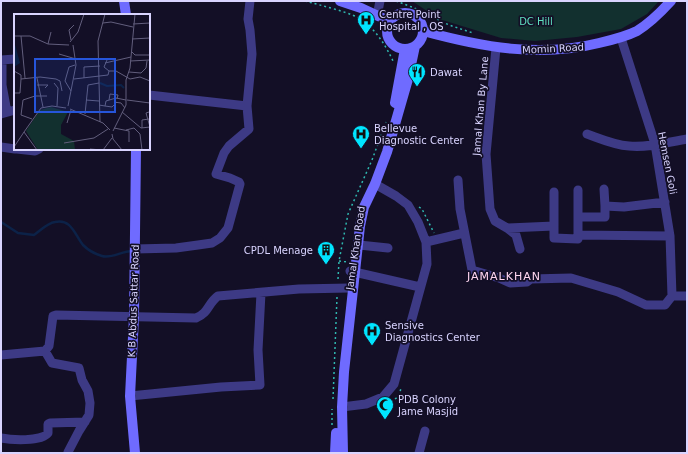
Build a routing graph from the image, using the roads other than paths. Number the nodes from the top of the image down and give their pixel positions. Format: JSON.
{"nodes":[{"id":1,"x":124,"y":1,"type":"edge"},
{"id":2,"x":250,"y":1,"type":"edge"},
{"id":3,"x":340,"y":1,"type":"edge"},
{"id":4,"x":380,"y":1,"type":"edge"},
{"id":5,"x":670,"y":1,"type":"edge"},
{"id":6,"x":126,"y":14,"type":"edge"},
{"id":7,"x":377,"y":16,"type":"junction"},
{"id":8,"x":389,"y":21,"type":"junction"},
{"id":9,"x":423,"y":32,"type":"junction"},
{"id":10,"x":621,"y":38,"type":"junction"},
{"id":11,"x":410,"y":48,"type":"junction"},
{"id":12,"x":496,"y":48,"type":"junction"},
{"id":13,"x":14,"y":59,"type":"edge"},
{"id":14,"x":2,"y":60,"type":"edge"},
{"id":15,"x":2,"y":87,"type":"edge"},
{"id":16,"x":150,"y":95,"type":"edge"},
{"id":17,"x":247,"y":106,"type":"junction"},
{"id":18,"x":8,"y":112,"type":"edge"},
{"id":19,"x":587,"y":134,"type":"dead end"},
{"id":20,"x":687,"y":139,"type":"edge"},
{"id":21,"x":655,"y":144,"type":"junction"},
{"id":22,"x":1,"y":147,"type":"edge"},
{"id":23,"x":14,"y":149,"type":"edge"},
{"id":24,"x":26,"y":150,"type":"edge"},
{"id":25,"x":37,"y":150,"type":"edge"},
{"id":26,"x":136,"y":150,"type":"edge"},
{"id":27,"x":458,"y":180,"type":"dead end"},
{"id":28,"x":375,"y":184,"type":"junction"},
{"id":29,"x":604,"y":189,"type":"dead end"},
{"id":30,"x":578,"y":190,"type":"dead end"},
{"id":31,"x":554,"y":192,"type":"dead end"},
{"id":32,"x":665,"y":202,"type":"junction"},
{"id":33,"x":605,"y":206,"type":"junction"},
{"id":34,"x":578,"y":217,"type":"junction"},
{"id":35,"x":554,"y":226,"type":"junction"},
{"id":36,"x":507,"y":228,"type":"junction"},
{"id":37,"x":464,"y":233,"type":"junction"},
{"id":38,"x":578,"y":235,"type":"junction"},
{"id":39,"x":670,"y":236,"type":"junction"},
{"id":40,"x":426,"y":242,"type":"junction"},
{"id":41,"x":359,"y":245,"type":"junction"},
{"id":42,"x":388,"y":248,"type":"dead end"},
{"id":43,"x":520,"y":249,"type":"dead end"},
{"id":44,"x":135,"y":250,"type":"junction"},
{"id":45,"x":353,"y":271,"type":"junction"},
{"id":46,"x":420,"y":287,"type":"junction"},
{"id":47,"x":349,"y":288,"type":"junction"},
{"id":48,"x":261,"y":293,"type":"junction"},
{"id":49,"x":672,"y":296,"type":"junction"},
{"id":50,"x":687,"y":296,"type":"edge"},
{"id":51,"x":134,"y":317,"type":"junction"},
{"id":52,"x":45,"y":351,"type":"junction"},
{"id":53,"x":1,"y":355,"type":"edge"},
{"id":54,"x":130,"y":396,"type":"junction"},
{"id":55,"x":337,"y":407,"type":"junction"},
{"id":56,"x":85,"y":422,"type":"junction"},
{"id":57,"x":425,"y":431,"type":"dead end"},
{"id":58,"x":1,"y":438,"type":"edge"},
{"id":59,"x":68,"y":452,"type":"edge"},
{"id":60,"x":135,"y":453,"type":"edge"},
{"id":61,"x":335,"y":453,"type":"edge"},
{"id":62,"x":343,"y":453,"type":"edge"},
{"id":63,"x":418,"y":453,"type":"edge"}],
"edges":[{"from":1,"to":6,"type":"main road"},
{"from":2,"to":17,"type":"street"},
{"from":3,"to":7,"type":"main road"},
{"from":4,"to":7,"type":"street"},
{"from":5,"to":10,"type":"main road","name":"Momin Road"},
{"from":7,"to":8,"type":"main road"},
{"from":8,"to":9,"type":"main road"},
{"from":8,"to":11,"type":"main road"},
{"from":9,"to":11,"type":"main road"},
{"from":9,"to":12,"type":"main road","name":"Momin Road"},
{"from":10,"to":12,"type":"main road","name":"Momin Road"},
{"from":10,"to":21,"type":"street","name":"Hemsen Goli"},
{"from":11,"to":28,"type":"main road"},
{"from":11,"to":45,"type":"main road","name":"Jamal Khan Road"},
{"from":12,"to":36,"type":"street","name":"Jamal Khan By Lane"},
{"from":13,"to":14,"type":"street"},
{"from":14,"to":15,"type":"street"},
{"from":15,"to":18,"type":"street"},
{"from":16,"to":17,"type":"street"},
{"from":17,"to":44,"type":"street"},
{"from":19,"to":21,"type":"street"},
{"from":20,"to":21,"type":"street"},
{"from":21,"to":32,"type":"street","name":"Hemsen Goli"},
{"from":22,"to":23,"type":"street"},
{"from":24,"to":25,"type":"street"},
{"from":26,"to":44,"type":"main road","name":"K B Abdus Sattar Road"},
{"from":27,"to":37,"type":"street"},
{"from":28,"to":40,"type":"street"},
{"from":28,"to":41,"type":"main road"},
{"from":29,"to":33,"type":"street"},
{"from":30,"to":34,"type":"street"},
{"from":31,"to":35,"type":"street"},
{"from":32,"to":33,"type":"street"},
{"from":32,"to":39,"type":"street","name":"Hemsen Goli"},
{"from":33,"to":34,"type":"street"},
{"from":34,"to":38,"type":"street"},
{"from":35,"to":36,"type":"street"},
{"from":35,"to":38,"type":"street"},
{"from":36,"to":43,"type":"street","name":"Jamal Khan By Lane"},
{"from":37,"to":40,"type":"street"},
{"from":37,"to":49,"type":"street"},
{"from":38,"to":39,"type":"street"},
{"from":39,"to":49,"type":"street","name":"Hemsen Goli"},
{"from":40,"to":46,"type":"street"},
{"from":41,"to":42,"type":"street"},
{"from":41,"to":45,"type":"main road"},
{"from":44,"to":51,"type":"main road","name":"K B Abdus Sattar Road"},
{"from":45,"to":46,"type":"street"},
{"from":45,"to":47,"type":"main road","name":"Jamal Khan Road"},
{"from":45,"to":55,"type":"main road"},
{"from":46,"to":55,"type":"street"},
{"from":47,"to":48,"type":"street"},
{"from":47,"to":61,"type":"main road","name":"Jamal Khan Road"},
{"from":48,"to":51,"type":"street"},
{"from":48,"to":54,"type":"street"},
{"from":49,"to":50,"type":"street"},
{"from":51,"to":52,"type":"street"},
{"from":51,"to":54,"type":"main road","name":"K B Abdus Sattar Road"},
{"from":52,"to":53,"type":"street"},
{"from":52,"to":56,"type":"street"},
{"from":54,"to":60,"type":"main road","name":"K B Abdus Sattar Road"},
{"from":55,"to":62,"type":"main road"},
{"from":56,"to":58,"type":"street"},
{"from":56,"to":59,"type":"street"},
{"from":57,"to":63,"type":"street"}]}
